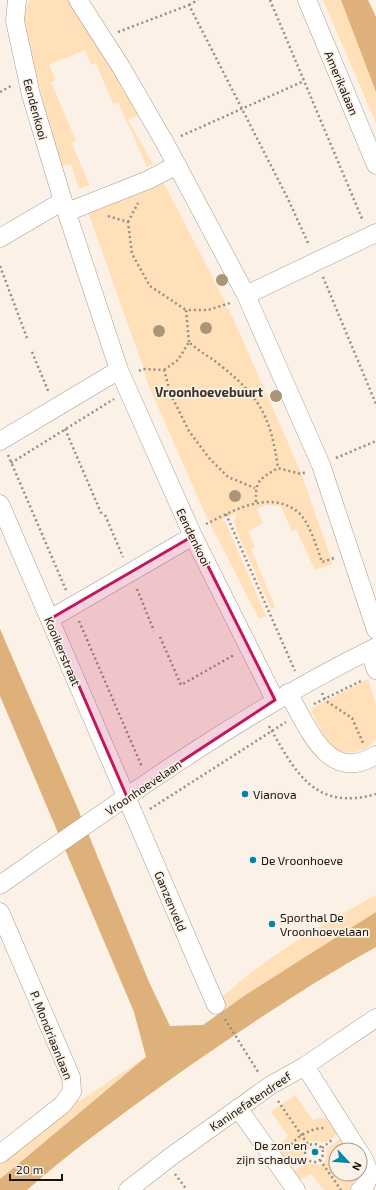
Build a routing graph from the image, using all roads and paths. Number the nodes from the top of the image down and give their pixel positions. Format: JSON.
{"nodes":[{"id":1,"x":78,"y":0,"type":"edge"},
{"id":2,"x":198,"y":0,"type":"edge"},
{"id":3,"x":270,"y":0,"type":"edge"},
{"id":4,"x":308,"y":0,"type":"edge"},
{"id":5,"x":17,"y":3,"type":"edge"},
{"id":6,"x":189,"y":5,"type":"junction"},
{"id":7,"x":0,"y":13,"type":"edge"},
{"id":8,"x":104,"y":40,"type":"junction"},
{"id":9,"x":304,"y":81,"type":"junction"},
{"id":10,"x":242,"y":109,"type":"junction"},
{"id":11,"x":165,"y":143,"type":"junction"},
{"id":12,"x":177,"y":165,"type":"junction"},
{"id":13,"x":376,"y":165,"type":"edge"},
{"id":14,"x":71,"y":206,"type":"junction"},
{"id":15,"x":373,"y":234,"type":"edge"},
{"id":16,"x":0,"y":238,"type":"edge"},
{"id":17,"x":317,"y":262,"type":"junction"},
{"id":18,"x":0,"y":266,"type":"edge"},
{"id":19,"x":246,"y":295,"type":"junction"},
{"id":20,"x":186,"y":310,"type":"junction"},
{"id":21,"x":27,"y":338,"type":"dead end"},
{"id":22,"x":189,"y":342,"type":"junction"},
{"id":23,"x":32,"y":352,"type":"dead end"},
{"id":24,"x":164,"y":370,"type":"junction"},
{"id":25,"x":123,"y":379,"type":"junction"},
{"id":26,"x":376,"y":404,"type":"edge"},
{"id":27,"x":56,"y":408,"type":"junction"},
{"id":28,"x":65,"y":429,"type":"junction"},
{"id":29,"x":0,"y":441,"type":"edge"},
{"id":30,"x":376,"y":441,"type":"edge"},
{"id":31,"x":11,"y":463,"type":"dead end"},
{"id":32,"x":321,"y":465,"type":"junction"},
{"id":33,"x":278,"y":468,"type":"junction"},
{"id":34,"x":255,"y":488,"type":"junction"},
{"id":35,"x":256,"y":502,"type":"junction"},
{"id":36,"x":0,"y":504,"type":"edge"},
{"id":37,"x":226,"y":514,"type":"junction"},
{"id":38,"x":102,"y":515,"type":"dead end"},
{"id":39,"x":192,"y":534,"type":"junction"},
{"id":40,"x":350,"y":553,"type":"junction"},
{"id":41,"x":50,"y":619,"type":"junction"},
{"id":42,"x":376,"y":630,"type":"edge"},
{"id":43,"x":160,"y":637,"type":"dead end"},
{"id":44,"x":245,"y":640,"type":"junction"},
{"id":45,"x":372,"y":649,"type":"edge"},
{"id":46,"x":373,"y":673,"type":"edge"},
{"id":47,"x":295,"y":690,"type":"junction"},
{"id":48,"x":324,"y":698,"type":"junction"},
{"id":49,"x":260,"y":710,"type":"junction"},
{"id":50,"x":300,"y":713,"type":"junction"},
{"id":51,"x":272,"y":730,"type":"junction"},
{"id":52,"x":373,"y":757,"type":"edge"},
{"id":53,"x":376,"y":794,"type":"edge"},
{"id":54,"x":127,"y":797,"type":"junction"},
{"id":55,"x":136,"y":819,"type":"junction"},
{"id":56,"x":0,"y":885,"type":"edge"},
{"id":57,"x":0,"y":912,"type":"edge"},
{"id":58,"x":216,"y":1005,"type":"joint"},
{"id":59,"x":376,"y":1018,"type":"edge"},
{"id":60,"x":304,"y":1066,"type":"junction"},
{"id":61,"x":268,"y":1087,"type":"junction"},
{"id":62,"x":238,"y":1108,"type":"junction"},
{"id":63,"x":329,"y":1129,"type":"dead end"},
{"id":64,"x":302,"y":1136,"type":"junction"},
{"id":65,"x":353,"y":1142,"type":"edge"},
{"id":66,"x":309,"y":1146,"type":"junction"},
{"id":67,"x":0,"y":1154,"type":"edge"},
{"id":68,"x":288,"y":1156,"type":"dead end"},
{"id":69,"x":320,"y":1160,"type":"junction"},
{"id":70,"x":128,"y":1190,"type":"edge"},
{"id":71,"x":296,"y":1190,"type":"edge"},
{"id":72,"x":341,"y":1190,"type":"edge"}],
"edges":[{"from":1,"to":8,"type":"street"},
{"from":2,"to":6,"type":"path"},
{"from":3,"to":9,"type":"path"},
{"from":4,"to":13,"type":"street","name":"Amerikalaan"},
{"from":5,"to":7,"type":"street"},
{"from":5,"to":14,"type":"street","name":"Eendenkooi"},
{"from":6,"to":8,"type":"path"},
{"from":6,"to":10,"type":"path"},
{"from":8,"to":11,"type":"street"},
{"from":9,"to":10,"type":"path"},
{"from":9,"to":15,"type":"path"},
{"from":10,"to":11,"type":"path"},
{"from":10,"to":17,"type":"path"},
{"from":11,"to":12,"type":"street"},
{"from":12,"to":14,"type":"street"},
{"from":12,"to":19,"type":"street"},
{"from":14,"to":16,"type":"street"},
{"from":14,"to":20,"type":"path"},
{"from":14,"to":25,"type":"street","name":"Eendenkooi"},
{"from":15,"to":17,"type":"street"},
{"from":17,"to":19,"type":"street"},
{"from":17,"to":26,"type":"path"},
{"from":18,"to":21,"type":"path"},
{"from":19,"to":20,"type":"path"},
{"from":19,"to":32,"type":"street"},
{"from":20,"to":22,"type":"path"},
{"from":22,"to":24,"type":"path"},
{"from":22,"to":33,"type":"path"},
{"from":23,"to":27,"type":"path"},
{"from":24,"to":25,"type":"path"},
{"from":24,"to":34,"type":"path"},
{"from":25,"to":27,"type":"street"},
{"from":25,"to":28,"type":"path"},
{"from":25,"to":39,"type":"street","name":"Eendenkooi"},
{"from":27,"to":29,"type":"street"},
{"from":28,"to":31,"type":"path"},
{"from":28,"to":38,"type":"path"},
{"from":30,"to":32,"type":"path"},
{"from":32,"to":33,"type":"path"},
{"from":32,"to":40,"type":"street"},
{"from":33,"to":34,"type":"path"},
{"from":34,"to":35,"type":"path"},
{"from":35,"to":37,"type":"path"},
{"from":35,"to":40,"type":"path"},
{"from":36,"to":41,"type":"street","name":"Kooikerstraat"},
{"from":37,"to":39,"type":"path"},
{"from":37,"to":47,"type":"path"},
{"from":39,"to":41,"type":"street"},
{"from":39,"to":44,"type":"street","name":"Eendenkooi"},
{"from":40,"to":42,"type":"street"},
{"from":41,"to":54,"type":"street","name":"Kooikerstraat"},
{"from":43,"to":44,"type":"path"},
{"from":44,"to":47,"type":"street","name":"Eendenkooi"},
{"from":45,"to":46,"type":"street","name":"Vroonhoevelaan"},
{"from":45,"to":47,"type":"street","name":"Vroonhoevelaan"},
{"from":46,"to":48,"type":"path"},
{"from":47,"to":48,"type":"path"},
{"from":47,"to":49,"type":"street","name":"Vroonhoevelaan"},
{"from":47,"to":50,"type":"street"},
{"from":48,"to":50,"type":"path"},
{"from":48,"to":52,"type":"path"},
{"from":49,"to":51,"type":"path"},
{"from":49,"to":54,"type":"street","name":"Vroonhoevelaan"},
{"from":50,"to":51,"type":"path"},
{"from":50,"to":52,"type":"street"},
{"from":51,"to":53,"type":"path"},
{"from":51,"to":55,"type":"path"},
{"from":54,"to":55,"type":"street","name":"Ganzenveld"},
{"from":54,"to":56,"type":"street","name":"Vroonhoevelaan"},
{"from":55,"to":58,"type":"street","name":"Ganzenveld"},
{"from":57,"to":67,"type":"street","name":"P. Mondriaanlaan"},
{"from":58,"to":61,"type":"path"},
{"from":59,"to":60,"type":"street","name":"Kaninefatendreef"},
{"from":60,"to":61,"type":"street","name":"Kaninefatendreef"},
{"from":60,"to":65,"type":"street"},
{"from":61,"to":62,"type":"street","name":"Kaninefatendreef"},
{"from":61,"to":64,"type":"path"},
{"from":62,"to":70,"type":"street","name":"Kaninefatendreef"},
{"from":62,"to":71,"type":"street"},
{"from":63,"to":64,"type":"path"},
{"from":64,"to":66,"type":"path"},
{"from":64,"to":68,"type":"path"},
{"from":66,"to":69,"type":"path"},
{"from":66,"to":69,"type":"path"},
{"from":69,"to":72,"type":"path"}]}
